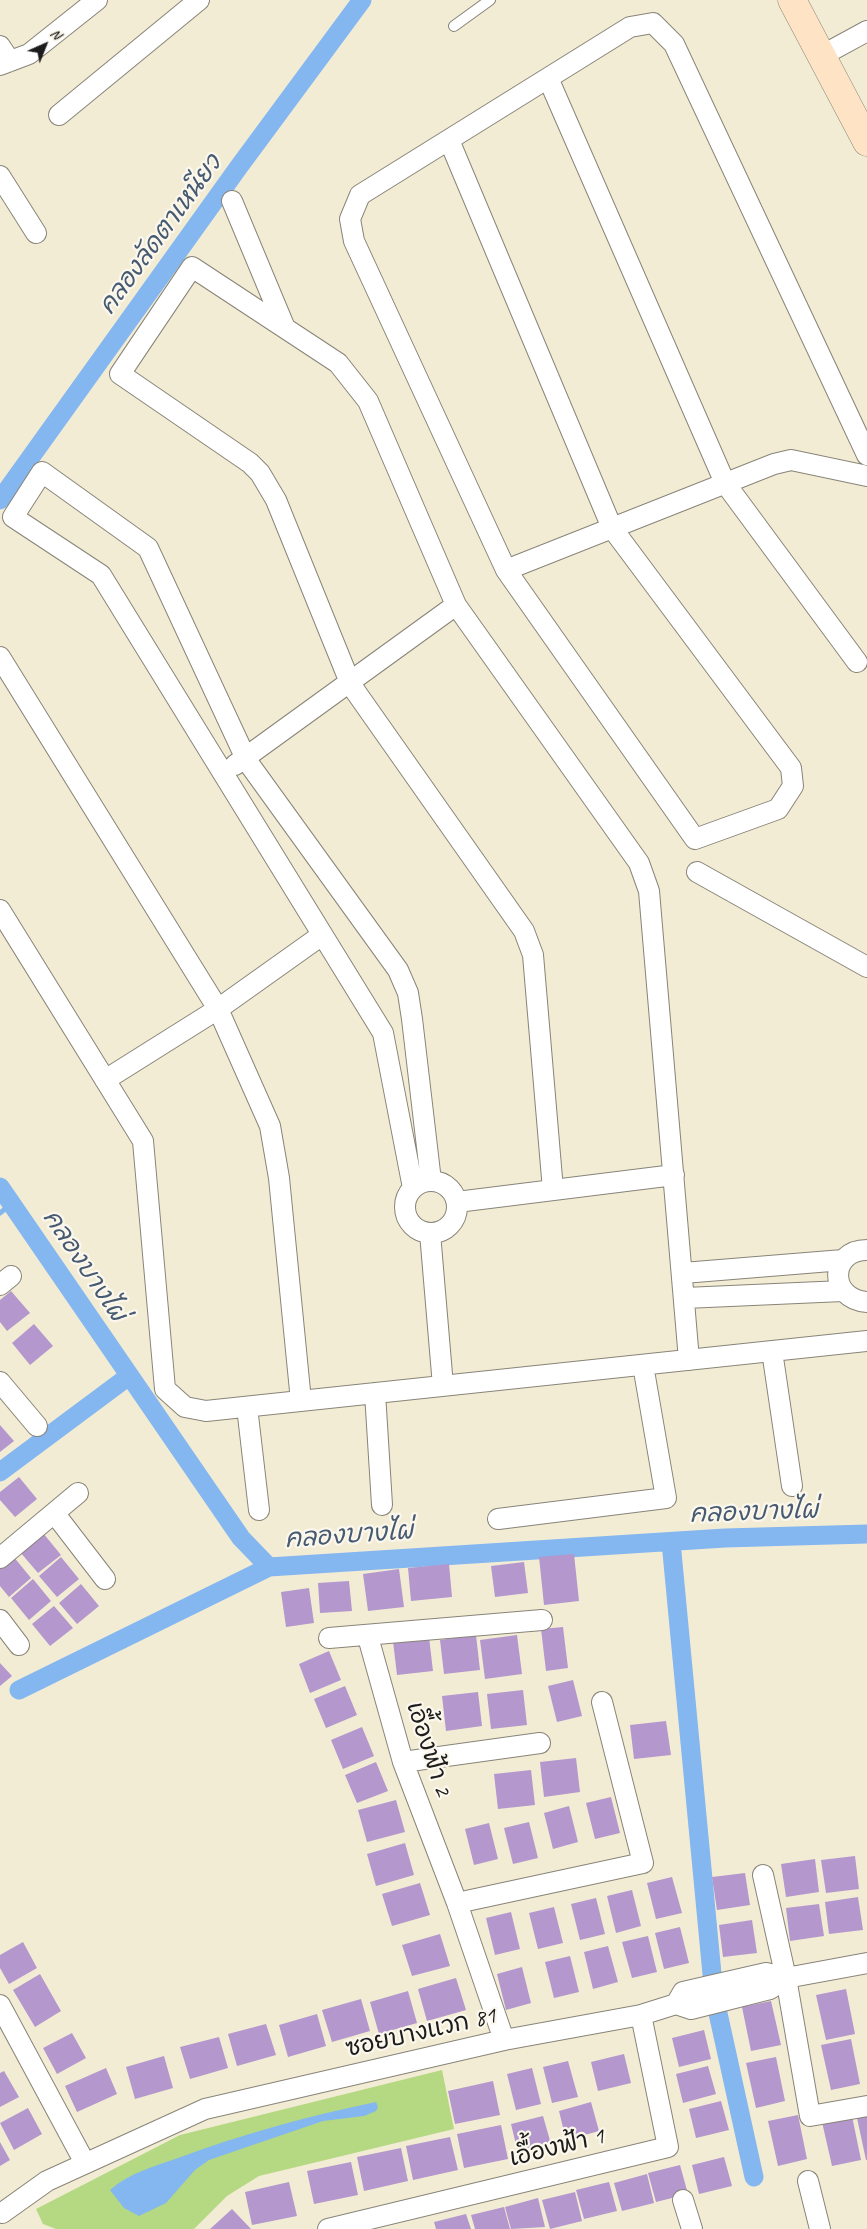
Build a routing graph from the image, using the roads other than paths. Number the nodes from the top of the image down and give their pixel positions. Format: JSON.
{"nodes":[{"id":1,"x":97,"y":0,"type":"edge"},
{"id":2,"x":198,"y":0,"type":"edge"},
{"id":3,"x":490,"y":0,"type":"edge"},
{"id":4,"x":792,"y":0,"type":"edge"},
{"id":5,"x":454,"y":26,"type":"dead end"},
{"id":6,"x":867,"y":31,"type":"edge"},
{"id":7,"x":821,"y":56,"type":"junction"},
{"id":8,"x":3,"y":57,"type":"edge"},
{"id":9,"x":548,"y":78,"type":"junction"},
{"id":10,"x":59,"y":115,"type":"dead end"},
{"id":11,"x":449,"y":140,"type":"junction"},
{"id":12,"x":867,"y":142,"type":"edge"},
{"id":13,"x":0,"y":176,"type":"edge"},
{"id":14,"x":232,"y":201,"type":"dead end"},
{"id":15,"x":36,"y":233,"type":"dead end"},
{"id":16,"x":285,"y":328,"type":"junction"},
{"id":17,"x":867,"y":455,"type":"edge"},
{"id":18,"x":867,"y":476,"type":"edge"},
{"id":19,"x":725,"y":483,"type":"junction"},
{"id":20,"x":612,"y":528,"type":"junction"},
{"id":21,"x":506,"y":570,"type":"junction"},
{"id":22,"x":456,"y":605,"type":"junction"},
{"id":23,"x":0,"y":656,"type":"edge"},
{"id":24,"x":857,"y":662,"type":"dead end"},
{"id":25,"x":350,"y":682,"type":"junction"},
{"id":26,"x":245,"y":757,"type":"junction"},
{"id":27,"x":222,"y":774,"type":"junction"},
{"id":28,"x":696,"y":872,"type":"dead end"},
{"id":29,"x":0,"y":910,"type":"edge"},
{"id":30,"x":322,"y":935,"type":"junction"},
{"id":31,"x":867,"y":967,"type":"edge"},
{"id":32,"x":218,"y":1009,"type":"junction"},
{"id":33,"x":105,"y":1080,"type":"junction"},
{"id":34,"x":674,"y":1175,"type":"junction"},
{"id":35,"x":431,"y":1181,"type":"junction"},
{"id":36,"x":413,"y":1188,"type":"junction"},
{"id":37,"x":553,"y":1190,"type":"junction"},
{"id":38,"x":457,"y":1202,"type":"junction"},
{"id":39,"x":430,"y":1233,"type":"junction"},
{"id":40,"x":867,"y":1250,"type":"edge"},
{"id":41,"x":843,"y":1260,"type":"junction"},
{"id":42,"x":682,"y":1273,"type":"junction"},
{"id":43,"x":843,"y":1291,"type":"junction"},
{"id":44,"x":685,"y":1298,"type":"junction"},
{"id":45,"x":867,"y":1302,"type":"edge"},
{"id":46,"x":867,"y":1341,"type":"edge"},
{"id":47,"x":772,"y":1351,"type":"junction"},
{"id":48,"x":689,"y":1360,"type":"junction"},
{"id":49,"x":643,"y":1365,"type":"junction"},
{"id":50,"x":0,"y":1382,"type":"edge"},
{"id":51,"x":443,"y":1386,"type":"junction"},
{"id":52,"x":375,"y":1393,"type":"junction"},
{"id":53,"x":301,"y":1401,"type":"junction"},
{"id":54,"x":247,"y":1407,"type":"junction"},
{"id":55,"x":37,"y":1426,"type":"dead end"},
{"id":56,"x":792,"y":1486,"type":"dead end"},
{"id":57,"x":78,"y":1493,"type":"dead end"},
{"id":58,"x":382,"y":1505,"type":"dead end"},
{"id":59,"x":259,"y":1510,"type":"dead end"},
{"id":60,"x":55,"y":1514,"type":"junction"},
{"id":61,"x":498,"y":1519,"type":"dead end"},
{"id":62,"x":0,"y":1558,"type":"edge"},
{"id":63,"x":105,"y":1579,"type":"dead end"},
{"id":64,"x":0,"y":1620,"type":"edge"},
{"id":65,"x":542,"y":1620,"type":"dead end"},
{"id":66,"x":368,"y":1636,"type":"junction"},
{"id":67,"x":329,"y":1638,"type":"dead end"},
{"id":68,"x":19,"y":1645,"type":"dead end"},
{"id":69,"x":602,"y":1702,"type":"dead end"},
{"id":70,"x":540,"y":1743,"type":"dead end"},
{"id":71,"x":402,"y":1762,"type":"junction"},
{"id":72,"x":763,"y":1875,"type":"dead end"},
{"id":73,"x":457,"y":1903,"type":"junction"},
{"id":74,"x":867,"y":1963,"type":"edge"},
{"id":75,"x":774,"y":1980,"type":"junction"},
{"id":76,"x":0,"y":2005,"type":"edge"},
{"id":77,"x":641,"y":2015,"type":"junction"},
{"id":78,"x":504,"y":2040,"type":"junction"},
{"id":79,"x":867,"y":2106,"type":"edge"},
{"id":80,"x":85,"y":2163,"type":"junction"},
{"id":81,"x":808,"y":2181,"type":"dead end"},
{"id":82,"x":683,"y":2200,"type":"dead end"},
{"id":83,"x":3,"y":2218,"type":"edge"},
{"id":84,"x":328,"y":2229,"type":"edge"},
{"id":85,"x":692,"y":2229,"type":"edge"},
{"id":86,"x":820,"y":2229,"type":"edge"}],
"edges":[{"from":1,"to":8,"type":"street"},
{"from":2,"to":10,"type":"street"},
{"from":3,"to":5,"type":"lane"},
{"from":4,"to":7,"type":"main road"},
{"from":6,"to":7,"type":"street"},
{"from":7,"to":12,"type":"main road"},
{"from":9,"to":11,"type":"street"},
{"from":9,"to":17,"type":"street"},
{"from":9,"to":19,"type":"street"},
{"from":11,"to":20,"type":"street"},
{"from":11,"to":21,"type":"street"},
{"from":13,"to":15,"type":"street"},
{"from":14,"to":16,"type":"street"},
{"from":16,"to":22,"type":"street"},
{"from":16,"to":25,"type":"street"},
{"from":18,"to":19,"type":"street"},
{"from":19,"to":20,"type":"street"},
{"from":19,"to":24,"type":"street"},
{"from":20,"to":21,"type":"street"},
{"from":20,"to":21,"type":"street"},
{"from":22,"to":25,"type":"street"},
{"from":22,"to":34,"type":"street"},
{"from":23,"to":32,"type":"street"},
{"from":25,"to":26,"type":"street"},
{"from":25,"to":37,"type":"street"},
{"from":26,"to":27,"type":"street"},
{"from":26,"to":27,"type":"street"},
{"from":26,"to":35,"type":"street"},
{"from":27,"to":30,"type":"street"},
{"from":28,"to":31,"type":"street"},
{"from":29,"to":33,"type":"street"},
{"from":30,"to":32,"type":"street"},
{"from":30,"to":36,"type":"street"},
{"from":32,"to":33,"type":"street"},
{"from":32,"to":53,"type":"street"},
{"from":33,"to":54,"type":"street"},
{"from":34,"to":37,"type":"street"},
{"from":34,"to":42,"type":"street"},
{"from":35,"to":36,"type":"street"},
{"from":35,"to":38,"type":"street"},
{"from":36,"to":39,"type":"street"},
{"from":37,"to":38,"type":"street"},
{"from":38,"to":39,"type":"street"},
{"from":39,"to":51,"type":"street"},
{"from":40,"to":41,"type":"street"},
{"from":41,"to":42,"type":"street"},
{"from":41,"to":43,"type":"street"},
{"from":42,"to":44,"type":"street"},
{"from":43,"to":44,"type":"street"},
{"from":43,"to":45,"type":"street"},
{"from":44,"to":48,"type":"street"},
{"from":46,"to":47,"type":"street"},
{"from":47,"to":48,"type":"street"},
{"from":47,"to":56,"type":"street"},
{"from":48,"to":49,"type":"street"},
{"from":49,"to":51,"type":"street"},
{"from":49,"to":61,"type":"street"},
{"from":50,"to":55,"type":"street"},
{"from":51,"to":52,"type":"street"},
{"from":52,"to":53,"type":"street"},
{"from":52,"to":58,"type":"street"},
{"from":53,"to":54,"type":"street"},
{"from":54,"to":59,"type":"street"},
{"from":57,"to":60,"type":"street"},
{"from":60,"to":62,"type":"street"},
{"from":60,"to":63,"type":"street"},
{"from":64,"to":68,"type":"street"},
{"from":65,"to":66,"type":"street"},
{"from":66,"to":67,"type":"street"},
{"from":66,"to":71,"type":"street","name":"เอื้องฟ้า 2"},
{"from":69,"to":73,"type":"street"},
{"from":70,"to":71,"type":"street"},
{"from":71,"to":73,"type":"street","name":"เอื้องฟ้า 2"},
{"from":72,"to":75,"type":"street"},
{"from":73,"to":78,"type":"street","name":"เอื้องฟ้า 2"},
{"from":74,"to":75,"type":"street","name":"ซอยบางแวก 81"},
{"from":75,"to":77,"type":"street","name":"ซอยบางแวก 81"},
{"from":75,"to":79,"type":"street"},
{"from":76,"to":80,"type":"street"},
{"from":77,"to":78,"type":"street","name":"ซอยบางแวก 81"},
{"from":77,"to":84,"type":"street","name":"เอื้องฟ้า 1"},
{"from":78,"to":80,"type":"street","name":"ซอยบางแวก 81"},
{"from":80,"to":83,"type":"street","name":"ซอยบางแวก 81"},
{"from":81,"to":86,"type":"street"},
{"from":82,"to":85,"type":"street"}]}
